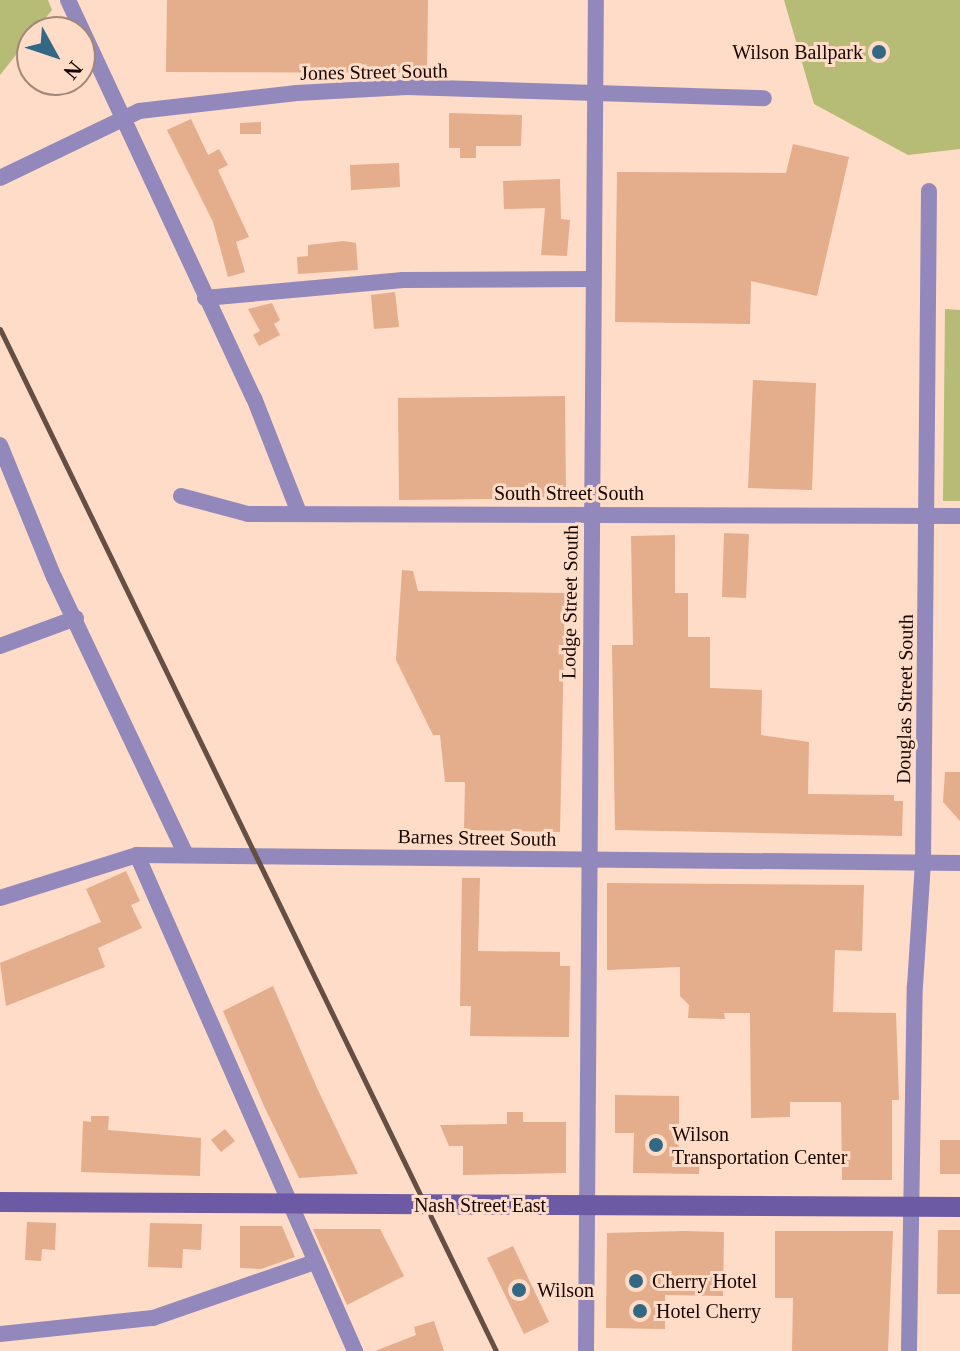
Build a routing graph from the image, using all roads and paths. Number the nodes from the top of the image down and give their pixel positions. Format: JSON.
{"nodes":[{"id":1,"x":68,"y":0,"type":"edge"},
{"id":2,"x":596,"y":0,"type":"edge"},
{"id":3,"x":595,"y":92,"type":"junction"},
{"id":4,"x":764,"y":98,"type":"dead end"},
{"id":5,"x":124,"y":119,"type":"junction"},
{"id":6,"x":0,"y":178,"type":"edge"},
{"id":7,"x":929,"y":191,"type":"dead end"},
{"id":8,"x":593,"y":279,"type":"junction"},
{"id":9,"x":205,"y":298,"type":"junction"},
{"id":10,"x":0,"y":445,"type":"edge"},
{"id":11,"x":181,"y":496,"type":"dead end"},
{"id":12,"x":299,"y":513,"type":"junction"},
{"id":13,"x":591,"y":513,"type":"junction"},
{"id":14,"x":927,"y":515,"type":"junction"},
{"id":15,"x":960,"y":516,"type":"edge"},
{"id":16,"x":76,"y":618,"type":"junction"},
{"id":17,"x":0,"y":646,"type":"edge"},
{"id":18,"x":137,"y":855,"type":"junction"},
{"id":19,"x":186,"y":855,"type":"junction"},
{"id":20,"x":588,"y":859,"type":"junction"},
{"id":21,"x":923,"y":863,"type":"junction"},
{"id":22,"x":960,"y":863,"type":"edge"},
{"id":23,"x":0,"y":898,"type":"edge"},
{"id":24,"x":0,"y":1202,"type":"edge"},
{"id":25,"x":286,"y":1204,"type":"junction"},
{"id":26,"x":584,"y":1205,"type":"junction"},
{"id":27,"x":912,"y":1207,"type":"junction"},
{"id":28,"x":960,"y":1207,"type":"edge"},
{"id":29,"x":315,"y":1262,"type":"junction"},
{"id":30,"x":0,"y":1334,"type":"edge"},
{"id":31,"x":355,"y":1351,"type":"edge"},
{"id":32,"x":586,"y":1351,"type":"edge"},
{"id":33,"x":909,"y":1351,"type":"edge"}],
"edges":[{"from":1,"to":5,"type":"street"},
{"from":2,"to":3,"type":"street","name":"Lodge Street South"},
{"from":3,"to":4,"type":"street","name":"Jones Street South"},
{"from":3,"to":5,"type":"street","name":"Jones Street South"},
{"from":3,"to":8,"type":"street","name":"Lodge Street South"},
{"from":5,"to":6,"type":"street","name":"Jones Street South"},
{"from":5,"to":9,"type":"street"},
{"from":7,"to":14,"type":"street","name":"Douglas Street South"},
{"from":8,"to":9,"type":"street"},
{"from":8,"to":13,"type":"street","name":"Lodge Street South"},
{"from":9,"to":12,"type":"street"},
{"from":10,"to":16,"type":"street"},
{"from":11,"to":12,"type":"street","name":"South Street South"},
{"from":12,"to":13,"type":"street","name":"South Street South"},
{"from":13,"to":14,"type":"street","name":"South Street South"},
{"from":13,"to":20,"type":"street","name":"Lodge Street South"},
{"from":14,"to":15,"type":"street","name":"South Street South"},
{"from":14,"to":21,"type":"street","name":"Douglas Street South"},
{"from":16,"to":17,"type":"street"},
{"from":16,"to":19,"type":"street"},
{"from":18,"to":19,"type":"street","name":"Barnes Street South"},
{"from":18,"to":23,"type":"street","name":"Barnes Street South"},
{"from":18,"to":25,"type":"street"},
{"from":19,"to":20,"type":"street","name":"Barnes Street South"},
{"from":20,"to":21,"type":"street","name":"Barnes Street South"},
{"from":20,"to":26,"type":"street","name":"Lodge Street South"},
{"from":21,"to":22,"type":"street","name":"Barnes Street South"},
{"from":21,"to":27,"type":"street","name":"Douglas Street South"},
{"from":24,"to":25,"type":"main road","name":"Nash Street East"},
{"from":25,"to":26,"type":"main road","name":"Nash Street East"},
{"from":25,"to":29,"type":"street"},
{"from":26,"to":27,"type":"main road","name":"Nash Street East"},
{"from":26,"to":32,"type":"street","name":"Lodge Street South"},
{"from":27,"to":28,"type":"main road","name":"Nash Street East"},
{"from":27,"to":33,"type":"street","name":"Douglas Street South"},
{"from":29,"to":30,"type":"street"},
{"from":29,"to":31,"type":"street"}]}
